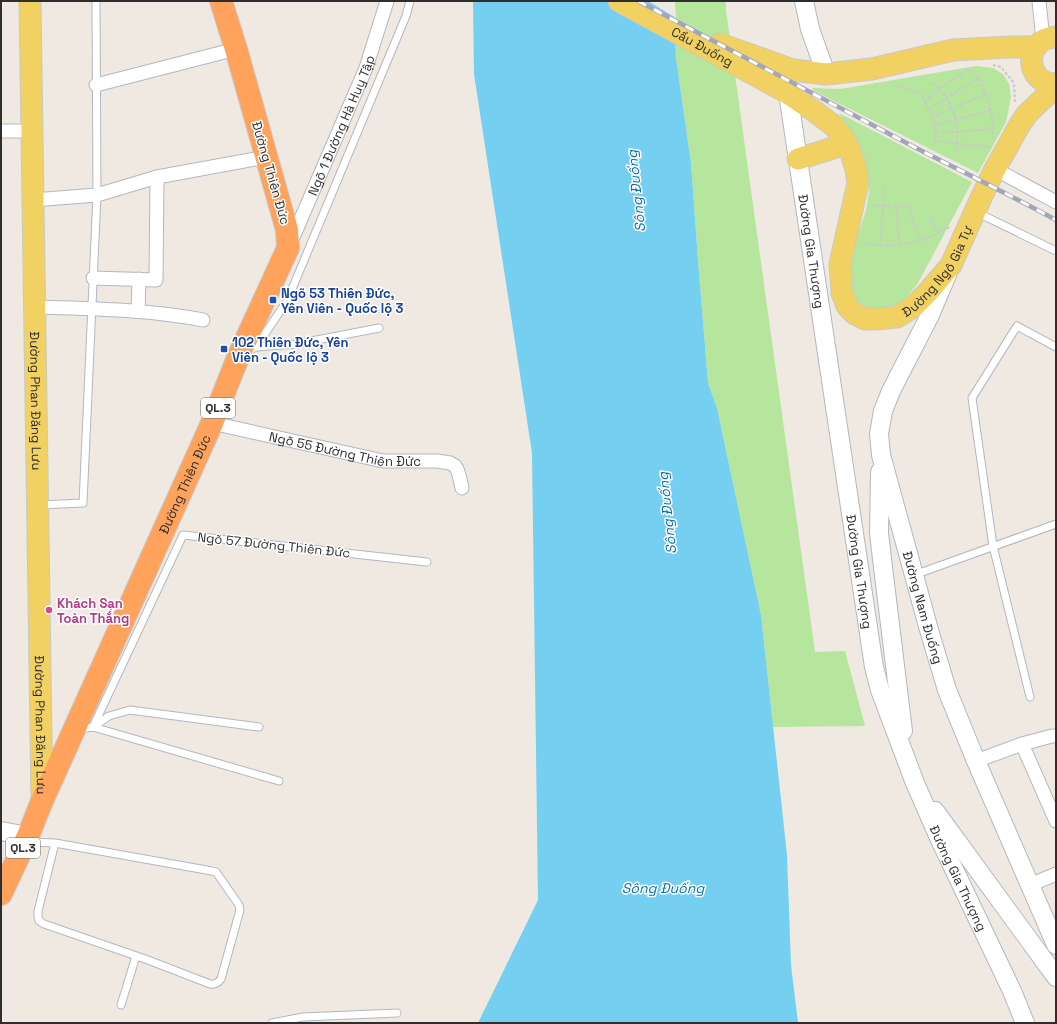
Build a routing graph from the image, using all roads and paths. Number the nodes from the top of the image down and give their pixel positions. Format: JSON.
{"nodes":[{"id":1,"x":30,"y":1,"type":"edge"},
{"id":2,"x":96,"y":1,"type":"edge"},
{"id":3,"x":221,"y":1,"type":"edge"},
{"id":4,"x":387,"y":1,"type":"edge"},
{"id":5,"x":410,"y":1,"type":"edge"},
{"id":6,"x":619,"y":1,"type":"edge"},
{"id":7,"x":647,"y":1,"type":"edge"},
{"id":8,"x":804,"y":1,"type":"edge"},
{"id":9,"x":1039,"y":1,"type":"edge"},
{"id":10,"x":1049,"y":39,"type":"edge"},
{"id":11,"x":236,"y":49,"type":"junction"},
{"id":12,"x":988,"y":64,"type":"dead end"},
{"id":13,"x":826,"y":74,"type":"junction"},
{"id":14,"x":979,"y":78,"type":"junction"},
{"id":15,"x":932,"y":83,"type":"dead end"},
{"id":16,"x":1056,"y":84,"type":"edge"},
{"id":17,"x":96,"y":85,"type":"junction"},
{"id":18,"x":900,"y":87,"type":"dead end"},
{"id":19,"x":1056,"y":88,"type":"edge"},
{"id":20,"x":939,"y":89,"type":"junction"},
{"id":21,"x":787,"y":92,"type":"junction"},
{"id":22,"x":986,"y":94,"type":"junction"},
{"id":23,"x":946,"y":98,"type":"junction"},
{"id":24,"x":924,"y":101,"type":"junction"},
{"id":25,"x":1016,"y":106,"type":"dead end"},
{"id":26,"x":952,"y":108,"type":"junction"},
{"id":27,"x":929,"y":109,"type":"junction"},
{"id":28,"x":991,"y":110,"type":"junction"},
{"id":29,"x":932,"y":116,"type":"junction"},
{"id":30,"x":956,"y":120,"type":"junction"},
{"id":31,"x":934,"y":125,"type":"junction"},
{"id":32,"x":993,"y":129,"type":"junction"},
{"id":33,"x":32,"y":130,"type":"junction"},
{"id":34,"x":1,"y":131,"type":"edge"},
{"id":35,"x":957,"y":132,"type":"junction"},
{"id":36,"x":936,"y":133,"type":"junction"},
{"id":37,"x":936,"y":141,"type":"junction"},
{"id":38,"x":992,"y":141,"type":"dead end"},
{"id":39,"x":957,"y":143,"type":"junction"},
{"id":40,"x":846,"y":144,"type":"junction"},
{"id":41,"x":934,"y":145,"type":"dead end"},
{"id":42,"x":992,"y":147,"type":"dead end"},
{"id":43,"x":956,"y":151,"type":"dead end"},
{"id":44,"x":266,"y":157,"type":"junction"},
{"id":45,"x":798,"y":159,"type":"junction"},
{"id":46,"x":995,"y":169,"type":"junction"},
{"id":47,"x":157,"y":177,"type":"junction"},
{"id":48,"x":885,"y":188,"type":"dead end"},
{"id":49,"x":97,"y":195,"type":"junction"},
{"id":50,"x":33,"y":200,"type":"junction"},
{"id":51,"x":1056,"y":202,"type":"edge"},
{"id":52,"x":873,"y":205,"type":"dead end"},
{"id":53,"x":883,"y":206,"type":"junction"},
{"id":54,"x":896,"y":207,"type":"junction"},
{"id":55,"x":974,"y":211,"type":"junction"},
{"id":56,"x":930,"y":218,"type":"dead end"},
{"id":57,"x":955,"y":223,"type":"dead end"},
{"id":58,"x":938,"y":234,"type":"junction"},
{"id":59,"x":920,"y":241,"type":"junction"},
{"id":60,"x":865,"y":244,"type":"dead end"},
{"id":61,"x":900,"y":245,"type":"junction"},
{"id":62,"x":880,"y":246,"type":"junction"},
{"id":63,"x":288,"y":248,"type":"junction"},
{"id":64,"x":1056,"y":251,"type":"edge"},
{"id":65,"x":951,"y":265,"type":"junction"},
{"id":66,"x":93,"y":278,"type":"junction"},
{"id":67,"x":139,"y":279,"type":"junction"},
{"id":68,"x":35,"y":307,"type":"junction"},
{"id":69,"x":92,"y":308,"type":"junction"},
{"id":70,"x":138,"y":311,"type":"junction"},
{"id":71,"x":203,"y":320,"type":"dead end"},
{"id":72,"x":379,"y":328,"type":"dead end"},
{"id":73,"x":1056,"y":347,"type":"edge"},
{"id":74,"x":248,"y":351,"type":"junction"},
{"id":75,"x":212,"y":423,"type":"junction"},
{"id":76,"x":881,"y":455,"type":"junction"},
{"id":77,"x":462,"y":488,"type":"dead end"},
{"id":78,"x":38,"y":505,"type":"junction"},
{"id":79,"x":1056,"y":524,"type":"edge"},
{"id":80,"x":993,"y":546,"type":"junction"},
{"id":81,"x":427,"y":562,"type":"dead end"},
{"id":82,"x":914,"y":575,"type":"junction"},
{"id":83,"x":1030,"y":697,"type":"dead end"},
{"id":84,"x":259,"y":727,"type":"dead end"},
{"id":85,"x":84,"y":728,"type":"junction"},
{"id":86,"x":1055,"y":735,"type":"edge"},
{"id":87,"x":1022,"y":744,"type":"junction"},
{"id":88,"x":906,"y":760,"type":"junction"},
{"id":89,"x":976,"y":761,"type":"junction"},
{"id":90,"x":279,"y":781,"type":"dead end"},
{"id":91,"x":915,"y":783,"type":"junction"},
{"id":92,"x":42,"y":801,"type":"junction"},
{"id":93,"x":1056,"y":821,"type":"edge"},
{"id":94,"x":1,"y":831,"type":"edge"},
{"id":95,"x":27,"y":839,"type":"junction"},
{"id":96,"x":55,"y":843,"type":"junction"},
{"id":97,"x":1056,"y":874,"type":"edge"},
{"id":98,"x":1030,"y":885,"type":"junction"},
{"id":99,"x":1,"y":894,"type":"edge"},
{"id":100,"x":1056,"y":945,"type":"edge"},
{"id":101,"x":136,"y":956,"type":"junction"},
{"id":102,"x":1056,"y":977,"type":"edge"},
{"id":103,"x":121,"y":1005,"type":"dead end"},
{"id":104,"x":397,"y":1013,"type":"dead end"},
{"id":105,"x":272,"y":1023,"type":"edge"},
{"id":106,"x":1025,"y":1023,"type":"edge"}],
"edges":[{"from":1,"to":33,"type":"main road","name":"Đường Phan Đăng Lưu"},
{"from":2,"to":17,"type":"lane"},
{"from":3,"to":11,"type":"highway","name":"Đường Thiên Đức","number":"QL.3"},
{"from":4,"to":63,"type":"street","name":"Ngõ 1 Đường Hà Huy Tập"},
{"from":5,"to":74,"type":"lane"},
{"from":6,"to":21,"type":"main road","name":"Cầu Đuống"},
{"from":7,"to":13,"type":"main road","name":"Cầu Đuống"},
{"from":8,"to":13,"type":"main road"},
{"from":9,"to":10,"type":"street"},
{"from":10,"to":13,"type":"main road"},
{"from":10,"to":16,"type":"main road"},
{"from":11,"to":17,"type":"street"},
{"from":11,"to":44,"type":"highway","name":"Đường Thiên Đức","number":"QL.3"},
{"from":12,"to":25,"type":"path"},
{"from":14,"to":20,"type":"path"},
{"from":14,"to":22,"type":"path"},
{"from":14,"to":23,"type":"path"},
{"from":15,"to":20,"type":"path"},
{"from":17,"to":49,"type":"lane"},
{"from":18,"to":24,"type":"path"},
{"from":19,"to":46,"type":"main road","name":"Đường Ngô Gia Tự"},
{"from":20,"to":23,"type":"path"},
{"from":20,"to":24,"type":"path"},
{"from":21,"to":40,"type":"main road","name":"Đường Ngô Gia Tự"},
{"from":21,"to":45,"type":"main road","name":"Đường Gia Thượng"},
{"from":22,"to":26,"type":"path"},
{"from":22,"to":28,"type":"path"},
{"from":23,"to":26,"type":"path"},
{"from":23,"to":27,"type":"path"},
{"from":24,"to":27,"type":"path"},
{"from":26,"to":29,"type":"path"},
{"from":26,"to":30,"type":"path"},
{"from":27,"to":29,"type":"path"},
{"from":28,"to":30,"type":"path"},
{"from":28,"to":32,"type":"path"},
{"from":29,"to":31,"type":"path"},
{"from":30,"to":31,"type":"path"},
{"from":30,"to":35,"type":"path"},
{"from":31,"to":36,"type":"path"},
{"from":32,"to":35,"type":"path"},
{"from":32,"to":38,"type":"path"},
{"from":33,"to":34,"type":"street"},
{"from":33,"to":50,"type":"main road","name":"Đường Phan Đăng Lưu"},
{"from":35,"to":36,"type":"path"},
{"from":35,"to":39,"type":"path"},
{"from":36,"to":37,"type":"path"},
{"from":37,"to":39,"type":"path"},
{"from":37,"to":41,"type":"path"},
{"from":39,"to":42,"type":"path"},
{"from":39,"to":43,"type":"path"},
{"from":40,"to":45,"type":"main road"},
{"from":40,"to":65,"type":"main road","name":"Đường Ngô Gia Tự"},
{"from":44,"to":47,"type":"street"},
{"from":44,"to":63,"type":"highway","name":"Đường Thiên Đức","number":"QL.3"},
{"from":45,"to":88,"type":"main road","name":"Đường Gia Thượng"},
{"from":46,"to":51,"type":"street"},
{"from":46,"to":55,"type":"main road","name":"Đường Ngô Gia Tự"},
{"from":47,"to":49,"type":"street"},
{"from":47,"to":67,"type":"street"},
{"from":48,"to":53,"type":"path"},
{"from":49,"to":50,"type":"street"},
{"from":49,"to":66,"type":"lane"},
{"from":50,"to":68,"type":"main road","name":"Đường Phan Đăng Lưu"},
{"from":52,"to":53,"type":"path"},
{"from":53,"to":54,"type":"path"},
{"from":53,"to":62,"type":"path"},
{"from":54,"to":59,"type":"path"},
{"from":54,"to":61,"type":"path"},
{"from":55,"to":64,"type":"lane"},
{"from":55,"to":65,"type":"main road","name":"Đường Ngô Gia Tự"},
{"from":56,"to":58,"type":"path"},
{"from":57,"to":58,"type":"path"},
{"from":58,"to":59,"type":"path"},
{"from":59,"to":61,"type":"path"},
{"from":60,"to":62,"type":"path"},
{"from":61,"to":62,"type":"path"},
{"from":63,"to":74,"type":"highway","name":"Đường Thiên Đức","number":"QL.3"},
{"from":65,"to":76,"type":"main road","name":"Đường Nam Đuống"},
{"from":66,"to":67,"type":"street"},
{"from":66,"to":69,"type":"lane"},
{"from":67,"to":70,"type":"street"},
{"from":68,"to":69,"type":"street"},
{"from":68,"to":78,"type":"main road","name":"Đường Phan Đăng Lưu"},
{"from":69,"to":70,"type":"street"},
{"from":69,"to":78,"type":"lane"},
{"from":70,"to":71,"type":"street"},
{"from":72,"to":74,"type":"lane"},
{"from":73,"to":80,"type":"lane"},
{"from":74,"to":75,"type":"highway","name":"Đường Thiên Đức","number":"QL.3"},
{"from":75,"to":77,"type":"street","name":"Ngõ 55 Đường Thiên Đức"},
{"from":75,"to":85,"type":"highway","name":"Đường Thiên Đức","number":"QL.3"},
{"from":76,"to":82,"type":"main road","name":"Đường Nam Đuống"},
{"from":76,"to":88,"type":"main road"},
{"from":78,"to":92,"type":"main road","name":"Đường Phan Đăng Lưu"},
{"from":79,"to":80,"type":"lane"},
{"from":80,"to":82,"type":"lane"},
{"from":80,"to":83,"type":"lane"},
{"from":81,"to":85,"type":"lane","name":"Ngõ 57 Đường Thiên Đức"},
{"from":82,"to":89,"type":"main road","name":"Đường Nam Đuống"},
{"from":84,"to":85,"type":"lane"},
{"from":85,"to":90,"type":"lane"},
{"from":85,"to":92,"type":"highway","name":"Đường Thiên Đức","number":"QL.3"},
{"from":86,"to":87,"type":"street"},
{"from":87,"to":89,"type":"street"},
{"from":87,"to":93,"type":"street"},
{"from":88,"to":91,"type":"main road","name":"Đường Gia Thượng"},
{"from":89,"to":98,"type":"main road","name":"Đường Nam Đuống"},
{"from":91,"to":102,"type":"main road"},
{"from":91,"to":106,"type":"main road","name":"Đường Gia Thượng"},
{"from":92,"to":95,"type":"highway","number":"QL.3"},
{"from":94,"to":95,"type":"main road"},
{"from":95,"to":96,"type":"lane"},
{"from":95,"to":99,"type":"highway","number":"QL.3"},
{"from":96,"to":101,"type":"lane"},
{"from":96,"to":101,"type":"lane"},
{"from":97,"to":98,"type":"street"},
{"from":98,"to":100,"type":"main road","name":"Đường Nam Đuống"},
{"from":101,"to":103,"type":"lane"},
{"from":104,"to":105,"type":"lane"}]}
